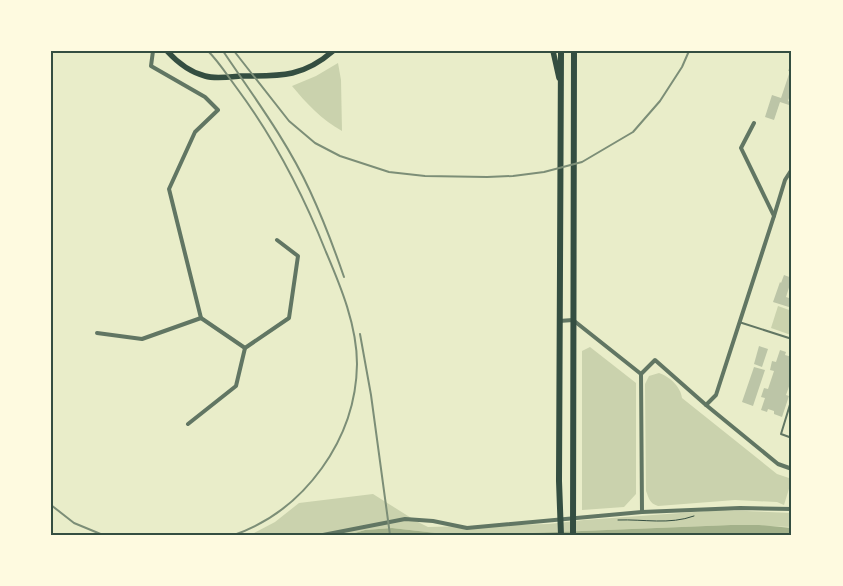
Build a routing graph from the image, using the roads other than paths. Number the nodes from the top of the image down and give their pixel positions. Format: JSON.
{"nodes":[{"id":1,"x":153,"y":51,"type":"edge"},
{"id":2,"x":167,"y":51,"type":"edge"},
{"id":3,"x":333,"y":51,"type":"edge"},
{"id":4,"x":552,"y":51,"type":"edge"},
{"id":5,"x":561,"y":51,"type":"edge"},
{"id":6,"x":574,"y":51,"type":"edge"},
{"id":7,"x":561,"y":84,"type":"junction"},
{"id":8,"x":754,"y":123,"type":"dead end"},
{"id":9,"x":792,"y":168,"type":"edge"},
{"id":10,"x":774,"y":216,"type":"junction"},
{"id":11,"x":277,"y":240,"type":"dead end"},
{"id":12,"x":201,"y":318,"type":"junction"},
{"id":13,"x":573,"y":320,"type":"junction"},
{"id":14,"x":560,"y":321,"type":"junction"},
{"id":15,"x":739,"y":322,"type":"junction"},
{"id":16,"x":97,"y":333,"type":"dead end"},
{"id":17,"x":792,"y":339,"type":"edge"},
{"id":18,"x":245,"y":348,"type":"junction"},
{"id":19,"x":641,"y":374,"type":"junction"},
{"id":20,"x":792,"y":398,"type":"edge"},
{"id":21,"x":706,"y":406,"type":"junction"},
{"id":22,"x":188,"y":424,"type":"dead end"},
{"id":23,"x":792,"y":438,"type":"edge"},
{"id":24,"x":792,"y":469,"type":"edge"},
{"id":25,"x":792,"y":509,"type":"edge"},
{"id":26,"x":642,"y":512,"type":"junction"},
{"id":27,"x":323,"y":535,"type":"edge"},
{"id":28,"x":560,"y":535,"type":"edge"},
{"id":29,"x":573,"y":535,"type":"edge"}],
"edges":[{"from":1,"to":12,"type":"street"},
{"from":2,"to":3,"type":"main road"},
{"from":4,"to":7,"type":"main road"},
{"from":5,"to":7,"type":"main road"},
{"from":6,"to":13,"type":"main road"},
{"from":7,"to":14,"type":"main road"},
{"from":8,"to":10,"type":"street"},
{"from":9,"to":10,"type":"street"},
{"from":10,"to":15,"type":"street"},
{"from":11,"to":18,"type":"street"},
{"from":12,"to":16,"type":"street"},
{"from":12,"to":18,"type":"street"},
{"from":13,"to":14,"type":"street"},
{"from":13,"to":19,"type":"street"},
{"from":13,"to":29,"type":"main road"},
{"from":14,"to":28,"type":"main road"},
{"from":15,"to":17,"type":"lane"},
{"from":15,"to":21,"type":"street"},
{"from":18,"to":22,"type":"street"},
{"from":19,"to":21,"type":"street"},
{"from":19,"to":26,"type":"street"},
{"from":20,"to":23,"type":"lane"},
{"from":21,"to":24,"type":"street"},
{"from":25,"to":26,"type":"street"},
{"from":26,"to":27,"type":"street"}]}
